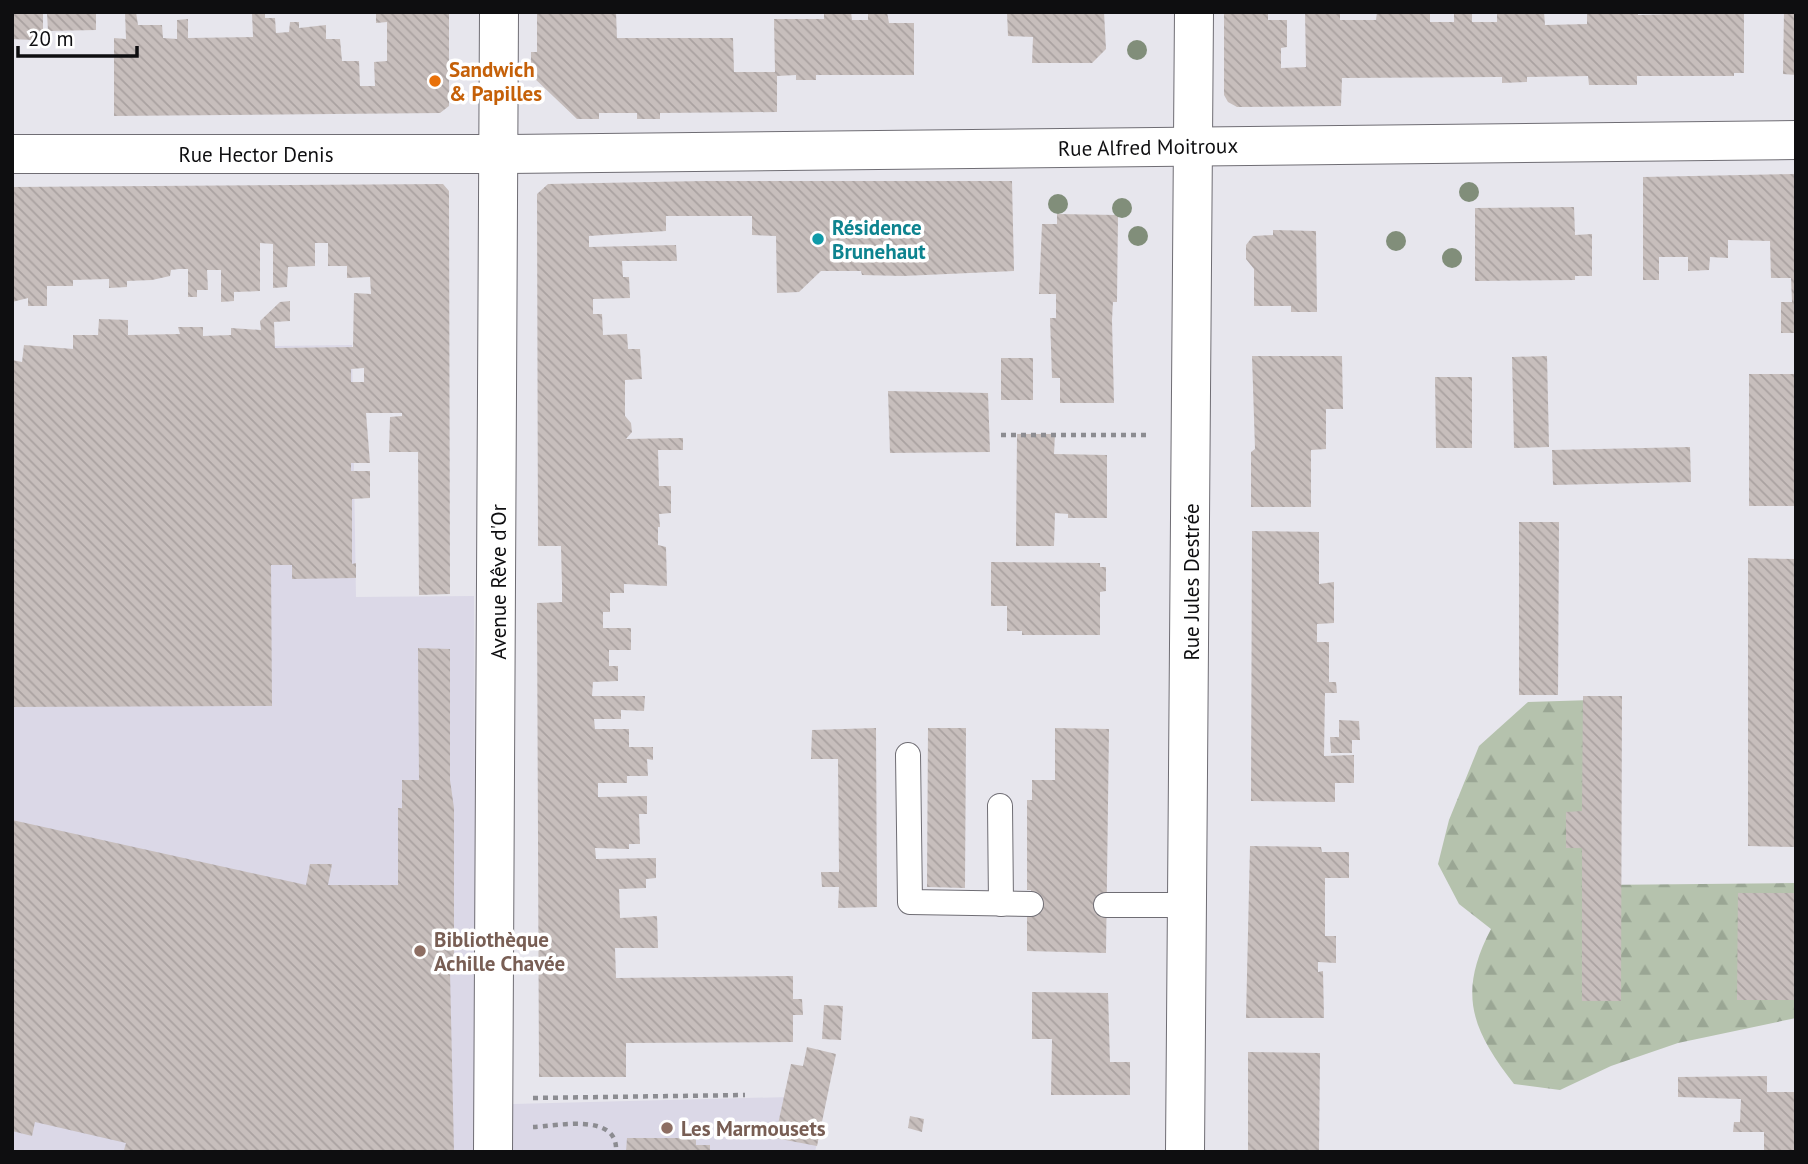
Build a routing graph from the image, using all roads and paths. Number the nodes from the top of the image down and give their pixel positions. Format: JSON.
{"nodes":[{"id":1,"x":499,"y":12,"type":"edge"},
{"id":2,"x":1194,"y":12,"type":"edge"},
{"id":3,"x":1796,"y":140,"type":"edge"},
{"id":4,"x":1194,"y":146,"type":"junction"},
{"id":5,"x":500,"y":154,"type":"junction"},
{"id":6,"x":12,"y":155,"type":"edge"},
{"id":7,"x":1001,"y":435,"type":"dead end"},
{"id":8,"x":1192,"y":435,"type":"junction"},
{"id":9,"x":908,"y":755,"type":"dead end"},
{"id":10,"x":1000,"y":806,"type":"dead end"},
{"id":11,"x":1001,"y":904,"type":"junction"},
{"id":12,"x":1031,"y":904,"type":"dead end"},
{"id":13,"x":1107,"y":905,"type":"dead end"},
{"id":14,"x":1189,"y":905,"type":"junction"},
{"id":15,"x":745,"y":1095,"type":"dead end"},
{"id":16,"x":493,"y":1126,"type":"edge"},
{"id":17,"x":616,"y":1152,"type":"edge"},
{"id":18,"x":1185,"y":1152,"type":"edge"}],
"edges":[{"from":1,"to":5,"type":"street","name":"Avenue Rêve d'Or"},
{"from":2,"to":4,"type":"street","name":"Rue Jules Destrée"},
{"from":3,"to":4,"type":"street","name":"Rue Alfred Moitroux"},
{"from":4,"to":5,"type":"street","name":"Rue Alfred Moitroux"},
{"from":4,"to":8,"type":"street","name":"Rue Jules Destrée"},
{"from":5,"to":6,"type":"street","name":"Rue Hector Denis"},
{"from":5,"to":16,"type":"street","name":"Avenue Rêve d'Or"},
{"from":7,"to":8,"type":"path"},
{"from":8,"to":14,"type":"street","name":"Rue Jules Destrée"},
{"from":9,"to":11,"type":"lane"},
{"from":10,"to":11,"type":"lane"},
{"from":11,"to":12,"type":"lane"},
{"from":13,"to":14,"type":"lane"},
{"from":14,"to":18,"type":"street","name":"Rue Jules Destrée"},
{"from":15,"to":16,"type":"path"},
{"from":16,"to":17,"type":"path"}]}
